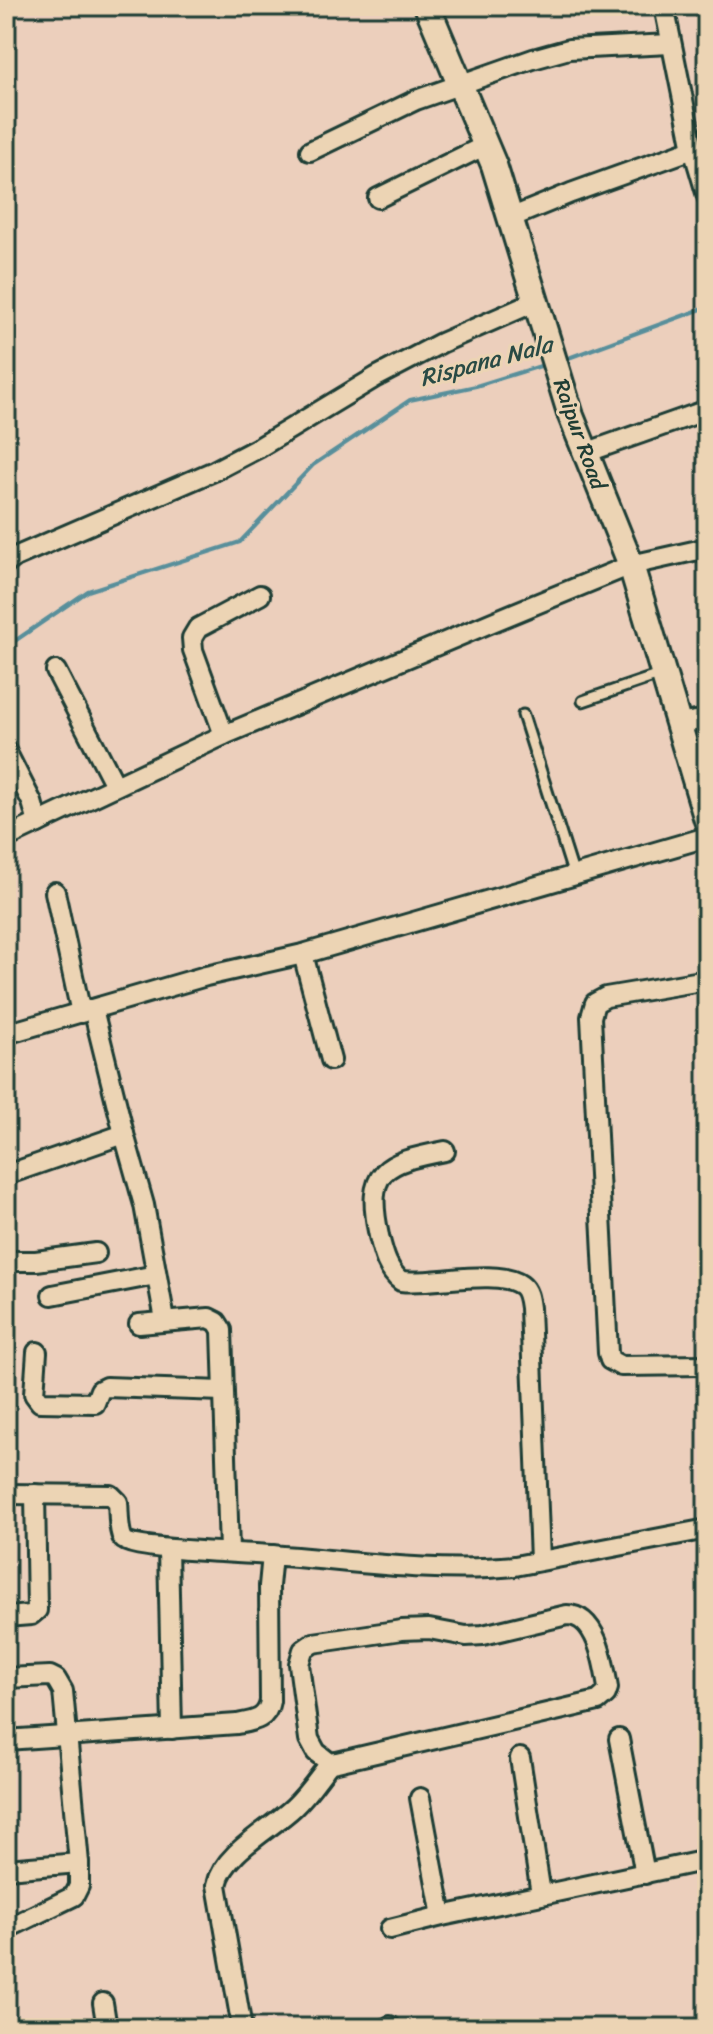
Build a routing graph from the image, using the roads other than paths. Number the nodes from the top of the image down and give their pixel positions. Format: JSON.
{"nodes":[{"id":1,"x":427,"y":6,"type":"edge"},
{"id":2,"x":664,"y":6,"type":"edge"},
{"id":3,"x":670,"y":44,"type":"junction"},
{"id":4,"x":460,"y":84,"type":"junction"},
{"id":5,"x":486,"y":145,"type":"junction"},
{"id":6,"x":693,"y":149,"type":"junction"},
{"id":7,"x":310,"y":151,"type":"dead end"},
{"id":8,"x":707,"y":196,"type":"edge"},
{"id":9,"x":378,"y":198,"type":"dead end"},
{"id":10,"x":510,"y":218,"type":"junction"},
{"id":11,"x":535,"y":302,"type":"junction"},
{"id":12,"x":707,"y":410,"type":"edge"},
{"id":13,"x":585,"y":453,"type":"junction"},
{"id":14,"x":707,"y":548,"type":"edge"},
{"id":15,"x":6,"y":564,"type":"edge"},
{"id":16,"x":631,"y":565,"type":"junction"},
{"id":17,"x":260,"y":595,"type":"dead end"},
{"id":18,"x":56,"y":671,"type":"dead end"},
{"id":19,"x":662,"y":674,"type":"junction"},
{"id":20,"x":583,"y":701,"type":"dead end"},
{"id":21,"x":523,"y":715,"type":"dead end"},
{"id":22,"x":707,"y":719,"type":"edge"},
{"id":23,"x":678,"y":724,"type":"junction"},
{"id":24,"x":224,"y":735,"type":"junction"},
{"id":25,"x":6,"y":751,"type":"edge"},
{"id":26,"x":115,"y":785,"type":"junction"},
{"id":27,"x":707,"y":820,"type":"edge"},
{"id":28,"x":38,"y":823,"type":"junction"},
{"id":29,"x":707,"y":837,"type":"edge"},
{"id":30,"x":6,"y":838,"type":"edge"},
{"id":31,"x":574,"y":876,"type":"junction"},
{"id":32,"x":55,"y":892,"type":"dead end"},
{"id":33,"x":303,"y":954,"type":"junction"},
{"id":34,"x":707,"y":980,"type":"edge"},
{"id":35,"x":87,"y":1011,"type":"junction"},
{"id":36,"x":6,"y":1034,"type":"edge"},
{"id":37,"x":331,"y":1060,"type":"dead end"},
{"id":38,"x":124,"y":1134,"type":"junction"},
{"id":39,"x":445,"y":1151,"type":"dead end"},
{"id":40,"x":6,"y":1175,"type":"edge"},
{"id":41,"x":96,"y":1253,"type":"dead end"},
{"id":42,"x":6,"y":1261,"type":"edge"},
{"id":43,"x":156,"y":1275,"type":"junction"},
{"id":44,"x":52,"y":1295,"type":"dead end"},
{"id":45,"x":165,"y":1320,"type":"junction"},
{"id":46,"x":139,"y":1324,"type":"dead end"},
{"id":47,"x":37,"y":1352,"type":"dead end"},
{"id":48,"x":707,"y":1365,"type":"edge"},
{"id":49,"x":223,"y":1391,"type":"junction"},
{"id":50,"x":6,"y":1494,"type":"edge"},
{"id":51,"x":35,"y":1494,"type":"junction"},
{"id":52,"x":707,"y":1529,"type":"edge"},
{"id":53,"x":168,"y":1549,"type":"junction"},
{"id":54,"x":229,"y":1551,"type":"junction"},
{"id":55,"x":272,"y":1555,"type":"junction"},
{"id":56,"x":540,"y":1560,"type":"junction"},
{"id":57,"x":6,"y":1617,"type":"edge"},
{"id":58,"x":6,"y":1678,"type":"edge"},
{"id":59,"x":172,"y":1729,"type":"junction"},
{"id":60,"x":68,"y":1737,"type":"junction"},
{"id":61,"x":619,"y":1739,"type":"dead end"},
{"id":62,"x":6,"y":1740,"type":"edge"},
{"id":63,"x":520,"y":1758,"type":"dead end"},
{"id":64,"x":330,"y":1763,"type":"junction"},
{"id":65,"x":420,"y":1798,"type":"dead end"},
{"id":66,"x":707,"y":1860,"type":"edge"},
{"id":67,"x":79,"y":1863,"type":"junction"},
{"id":68,"x":6,"y":1869,"type":"edge"},
{"id":69,"x":645,"y":1874,"type":"junction"},
{"id":70,"x":541,"y":1894,"type":"junction"},
{"id":71,"x":442,"y":1916,"type":"junction"},
{"id":72,"x":6,"y":1929,"type":"edge"},
{"id":73,"x":390,"y":1929,"type":"dead end"},
{"id":74,"x":103,"y":2003,"type":"dead end"},
{"id":75,"x":107,"y":2028,"type":"edge"},
{"id":76,"x":242,"y":2028,"type":"edge"}],
"edges":[{"from":1,"to":4,"type":"main road","name":"Raipur Road"},
{"from":2,"to":3,"type":"street"},
{"from":3,"to":4,"type":"street"},
{"from":3,"to":6,"type":"street"},
{"from":4,"to":5,"type":"main road","name":"Raipur Road"},
{"from":4,"to":7,"type":"street"},
{"from":5,"to":9,"type":"street"},
{"from":5,"to":10,"type":"main road","name":"Raipur Road"},
{"from":6,"to":8,"type":"street"},
{"from":6,"to":10,"type":"street"},
{"from":10,"to":11,"type":"main road","name":"Raipur Road"},
{"from":11,"to":13,"type":"main road","name":"Raipur Road"},
{"from":11,"to":15,"type":"street"},
{"from":12,"to":13,"type":"street"},
{"from":13,"to":16,"type":"main road","name":"Raipur Road"},
{"from":14,"to":16,"type":"street"},
{"from":16,"to":19,"type":"main road","name":"Raipur Road"},
{"from":16,"to":24,"type":"street"},
{"from":17,"to":24,"type":"street"},
{"from":18,"to":26,"type":"street"},
{"from":19,"to":20,"type":"lane"},
{"from":19,"to":23,"type":"main road","name":"Raipur Road"},
{"from":21,"to":31,"type":"lane"},
{"from":22,"to":23,"type":"street"},
{"from":23,"to":27,"type":"main road","name":"Raipur Road"},
{"from":24,"to":26,"type":"street"},
{"from":25,"to":28,"type":"street"},
{"from":26,"to":28,"type":"street"},
{"from":28,"to":30,"type":"street"},
{"from":29,"to":31,"type":"street"},
{"from":31,"to":33,"type":"street"},
{"from":32,"to":35,"type":"street"},
{"from":33,"to":35,"type":"street"},
{"from":33,"to":37,"type":"street"},
{"from":34,"to":48,"type":"street"},
{"from":35,"to":36,"type":"street"},
{"from":35,"to":38,"type":"street"},
{"from":38,"to":40,"type":"street"},
{"from":38,"to":43,"type":"street"},
{"from":39,"to":56,"type":"street"},
{"from":41,"to":42,"type":"street"},
{"from":43,"to":44,"type":"street"},
{"from":43,"to":45,"type":"street"},
{"from":45,"to":46,"type":"street"},
{"from":45,"to":49,"type":"street"},
{"from":47,"to":49,"type":"street"},
{"from":49,"to":54,"type":"street"},
{"from":50,"to":51,"type":"street"},
{"from":51,"to":53,"type":"street"},
{"from":51,"to":57,"type":"street"},
{"from":52,"to":56,"type":"street"},
{"from":53,"to":54,"type":"street"},
{"from":53,"to":59,"type":"street"},
{"from":54,"to":55,"type":"street"},
{"from":55,"to":56,"type":"street"},
{"from":55,"to":59,"type":"street"},
{"from":58,"to":60,"type":"street"},
{"from":59,"to":60,"type":"street"},
{"from":60,"to":62,"type":"street"},
{"from":60,"to":67,"type":"street"},
{"from":61,"to":69,"type":"street"},
{"from":63,"to":70,"type":"street"},
{"from":64,"to":64,"type":"street"},
{"from":64,"to":76,"type":"street"},
{"from":65,"to":71,"type":"street"},
{"from":66,"to":69,"type":"street"},
{"from":67,"to":68,"type":"street"},
{"from":67,"to":72,"type":"street"},
{"from":69,"to":70,"type":"street"},
{"from":70,"to":71,"type":"street"},
{"from":71,"to":73,"type":"street"},
{"from":74,"to":75,"type":"street"}]}
